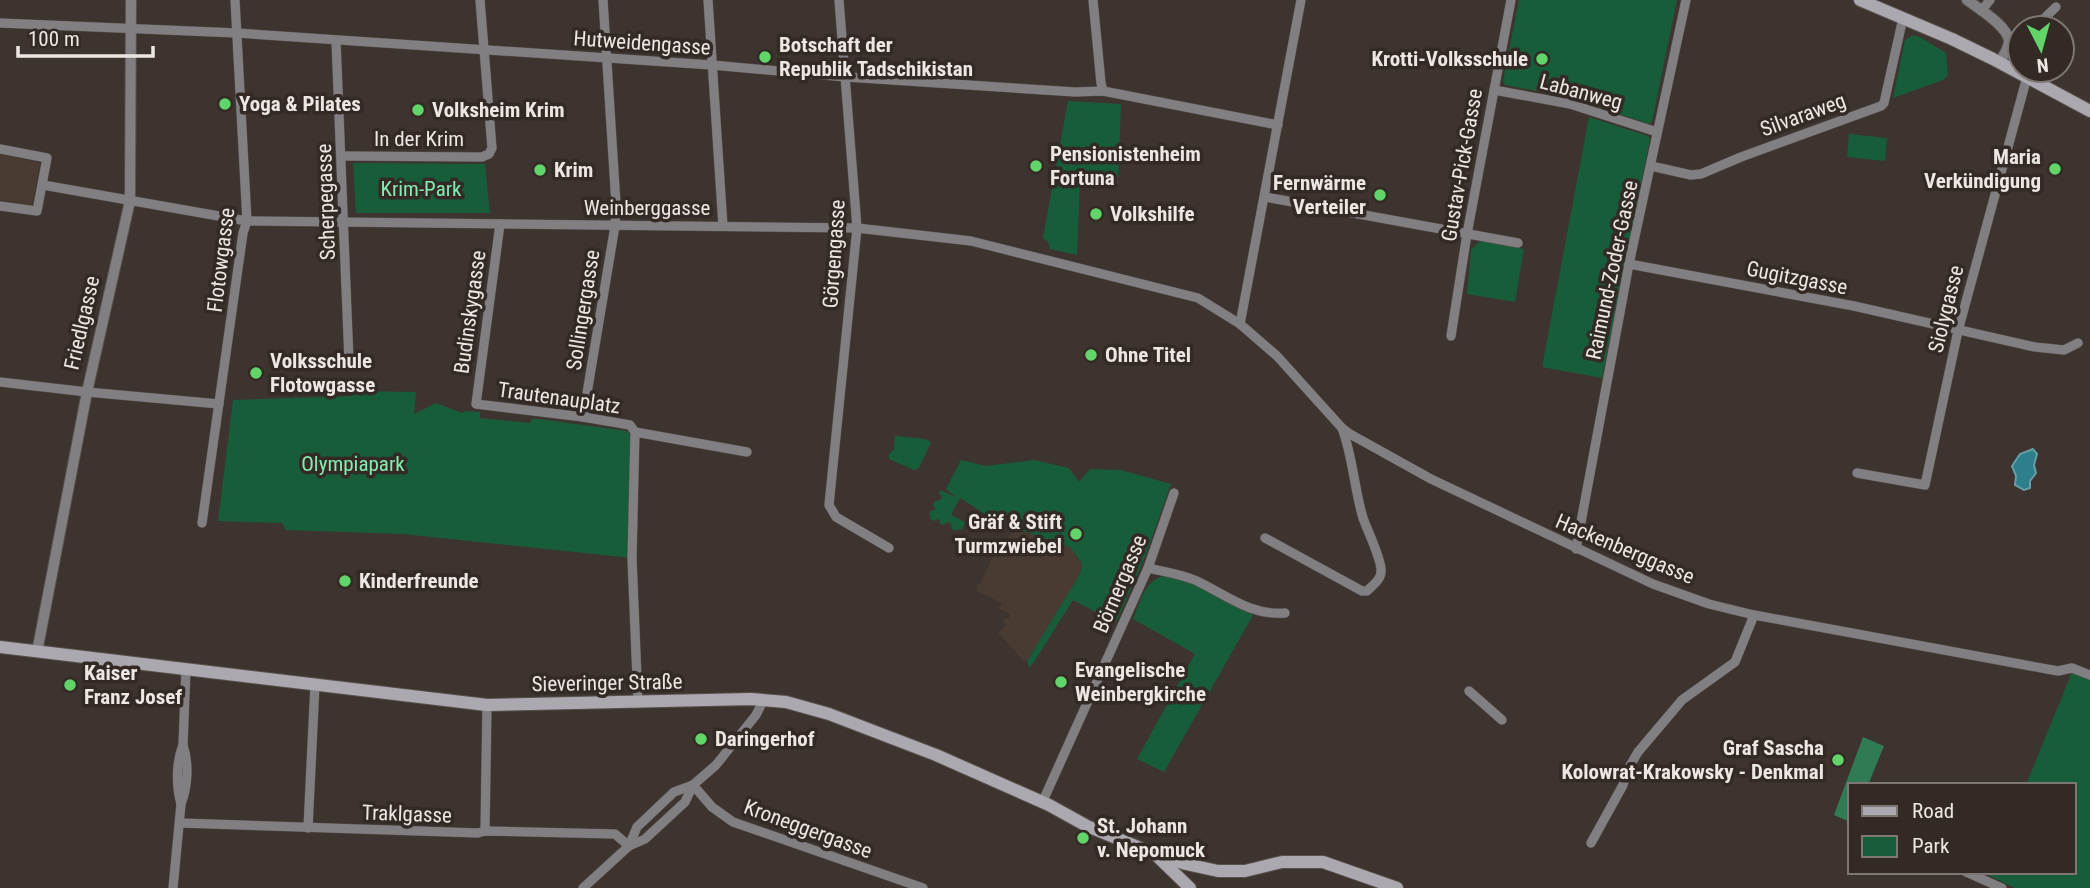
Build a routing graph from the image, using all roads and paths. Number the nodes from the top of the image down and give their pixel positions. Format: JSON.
{"nodes":[{"id":1,"x":131,"y":0,"type":"edge"},
{"id":2,"x":235,"y":0,"type":"edge"},
{"id":3,"x":480,"y":0,"type":"edge"},
{"id":4,"x":603,"y":0,"type":"edge"},
{"id":5,"x":708,"y":0,"type":"edge"},
{"id":6,"x":839,"y":0,"type":"edge"},
{"id":7,"x":1093,"y":0,"type":"edge"},
{"id":8,"x":1301,"y":0,"type":"edge"},
{"id":9,"x":1511,"y":0,"type":"edge"},
{"id":10,"x":1686,"y":0,"type":"edge"},
{"id":11,"x":1860,"y":0,"type":"edge"},
{"id":12,"x":1967,"y":0,"type":"edge"},
{"id":13,"x":1990,"y":0,"type":"edge"},
{"id":14,"x":2056,"y":7,"type":"dead end"},
{"id":15,"x":1981,"y":11,"type":"junction"},
{"id":16,"x":2049,"y":14,"type":"edge"},
{"id":17,"x":1903,"y":18,"type":"junction"},
{"id":18,"x":0,"y":23,"type":"edge"},
{"id":19,"x":131,"y":29,"type":"junction"},
{"id":20,"x":237,"y":33,"type":"junction"},
{"id":21,"x":2006,"y":33,"type":"edge"},
{"id":22,"x":336,"y":41,"type":"junction"},
{"id":23,"x":484,"y":51,"type":"junction"},
{"id":24,"x":2006,"y":53,"type":"edge"},
{"id":25,"x":606,"y":58,"type":"junction"},
{"id":26,"x":2000,"y":62,"type":"junction"},
{"id":27,"x":712,"y":65,"type":"junction"},
{"id":28,"x":2006,"y":65,"type":"edge"},
{"id":29,"x":846,"y":77,"type":"junction"},
{"id":30,"x":2025,"y":84,"type":"edge"},
{"id":31,"x":2041,"y":84,"type":"edge"},
{"id":32,"x":1494,"y":90,"type":"junction"},
{"id":33,"x":1103,"y":91,"type":"junction"},
{"id":34,"x":2089,"y":109,"type":"edge"},
{"id":35,"x":1278,"y":125,"type":"junction"},
{"id":36,"x":1657,"y":132,"type":"junction"},
{"id":37,"x":0,"y":149,"type":"edge"},
{"id":38,"x":342,"y":156,"type":"junction"},
{"id":39,"x":1651,"y":166,"type":"junction"},
{"id":40,"x":43,"y":185,"type":"junction"},
{"id":41,"x":1265,"y":197,"type":"junction"},
{"id":42,"x":130,"y":201,"type":"junction"},
{"id":43,"x":0,"y":206,"type":"edge"},
{"id":44,"x":247,"y":221,"type":"junction"},
{"id":45,"x":344,"y":222,"type":"junction"},
{"id":46,"x":500,"y":224,"type":"junction"},
{"id":47,"x":615,"y":226,"type":"junction"},
{"id":48,"x":723,"y":226,"type":"junction"},
{"id":49,"x":857,"y":228,"type":"junction"},
{"id":50,"x":1467,"y":234,"type":"junction"},
{"id":51,"x":1518,"y":243,"type":"dead end"},
{"id":52,"x":1629,"y":264,"type":"junction"},
{"id":53,"x":1240,"y":324,"type":"junction"},
{"id":54,"x":1958,"y":331,"type":"junction"},
{"id":55,"x":1451,"y":336,"type":"dead end"},
{"id":56,"x":2078,"y":342,"type":"dead end"},
{"id":57,"x":349,"y":361,"type":"dead end"},
{"id":58,"x":0,"y":382,"type":"edge"},
{"id":59,"x":87,"y":392,"type":"junction"},
{"id":60,"x":219,"y":404,"type":"junction"},
{"id":61,"x":475,"y":404,"type":"joint"},
{"id":62,"x":583,"y":417,"type":"junction"},
{"id":63,"x":1342,"y":428,"type":"junction"},
{"id":64,"x":635,"y":432,"type":"junction"},
{"id":65,"x":747,"y":452,"type":"dead end"},
{"id":66,"x":1857,"y":473,"type":"dead end"},
{"id":67,"x":1174,"y":493,"type":"dead end"},
{"id":68,"x":202,"y":523,"type":"dead end"},
{"id":69,"x":1265,"y":538,"type":"dead end"},
{"id":70,"x":889,"y":548,"type":"dead end"},
{"id":71,"x":1576,"y":549,"type":"junction"},
{"id":72,"x":1148,"y":568,"type":"junction"},
{"id":73,"x":1285,"y":613,"type":"dead end"},
{"id":74,"x":1754,"y":615,"type":"junction"},
{"id":75,"x":0,"y":647,"type":"edge"},
{"id":76,"x":37,"y":652,"type":"junction"},
{"id":77,"x":186,"y":669,"type":"junction"},
{"id":78,"x":2090,"y":674,"type":"edge"},
{"id":79,"x":315,"y":684,"type":"junction"},
{"id":80,"x":1469,"y":691,"type":"dead end"},
{"id":81,"x":764,"y":699,"type":"junction"},
{"id":82,"x":638,"y":703,"type":"junction"},
{"id":83,"x":487,"y":705,"type":"junction"},
{"id":84,"x":1502,"y":720,"type":"dead end"},
{"id":85,"x":693,"y":785,"type":"junction"},
{"id":86,"x":1042,"y":803,"type":"junction"},
{"id":87,"x":180,"y":822,"type":"junction"},
{"id":88,"x":308,"y":828,"type":"junction"},
{"id":89,"x":485,"y":831,"type":"junction"},
{"id":90,"x":1591,"y":843,"type":"dead end"},
{"id":91,"x":629,"y":846,"type":"junction"},
{"id":92,"x":1155,"y":854,"type":"junction"},
{"id":93,"x":1186,"y":864,"type":"junction"},
{"id":94,"x":1970,"y":874,"type":"edge"},
{"id":95,"x":1180,"y":878,"type":"junction"},
{"id":96,"x":173,"y":888,"type":"edge"},
{"id":97,"x":583,"y":888,"type":"edge"},
{"id":98,"x":923,"y":888,"type":"edge"},
{"id":99,"x":1190,"y":888,"type":"edge"},
{"id":100,"x":1396,"y":888,"type":"edge"},
{"id":101,"x":2002,"y":888,"type":"edge"}],
"edges":[{"from":1,"to":19,"type":"street","name":"Friedlgasse"},
{"from":2,"to":20,"type":"street","name":"Flotowgasse"},
{"from":3,"to":23,"type":"street"},
{"from":4,"to":25,"type":"street","name":"Sollingergasse"},
{"from":5,"to":27,"type":"street"},
{"from":6,"to":29,"type":"street","name":"Görgengasse"},
{"from":7,"to":33,"type":"street"},
{"from":8,"to":35,"type":"street"},
{"from":9,"to":32,"type":"street","name":"Gustav-Pick-Gasse"},
{"from":10,"to":36,"type":"street","name":"Raimund-Zoder-Gasse"},
{"from":11,"to":17,"type":"main road"},
{"from":12,"to":15,"type":"street"},
{"from":13,"to":15,"type":"street"},
{"from":14,"to":16,"type":"street"},
{"from":15,"to":21,"type":"street"},
{"from":17,"to":26,"type":"main road"},
{"from":17,"to":39,"type":"street","name":"Silvaraweg"},
{"from":18,"to":19,"type":"street","name":"Hutweidengasse"},
{"from":19,"to":20,"type":"street","name":"Hutweidengasse"},
{"from":19,"to":42,"type":"street","name":"Friedlgasse"},
{"from":20,"to":22,"type":"street","name":"Hutweidengasse"},
{"from":20,"to":44,"type":"street","name":"Flotowgasse"},
{"from":22,"to":23,"type":"street","name":"Hutweidengasse"},
{"from":22,"to":38,"type":"street","name":"Scherpegasse"},
{"from":23,"to":25,"type":"street","name":"Hutweidengasse"},
{"from":23,"to":38,"type":"street","name":"In der Krim"},
{"from":24,"to":26,"type":"street"},
{"from":25,"to":27,"type":"street","name":"Hutweidengasse"},
{"from":25,"to":47,"type":"street","name":"Sollingergasse"},
{"from":26,"to":28,"type":"main road"},
{"from":27,"to":29,"type":"street","name":"Hutweidengasse"},
{"from":27,"to":48,"type":"street"},
{"from":29,"to":33,"type":"street","name":"Hutweidengasse"},
{"from":29,"to":49,"type":"street","name":"Görgengasse"},
{"from":30,"to":54,"type":"street","name":"Siolygasse"},
{"from":31,"to":34,"type":"main road"},
{"from":32,"to":36,"type":"street","name":"Labanweg"},
{"from":32,"to":50,"type":"street","name":"Gustav-Pick-Gasse"},
{"from":33,"to":35,"type":"street","name":"Hutweidengasse"},
{"from":35,"to":41,"type":"street"},
{"from":36,"to":39,"type":"street","name":"Raimund-Zoder-Gasse"},
{"from":37,"to":40,"type":"street"},
{"from":38,"to":45,"type":"street","name":"Scherpegasse"},
{"from":39,"to":52,"type":"street","name":"Raimund-Zoder-Gasse"},
{"from":40,"to":42,"type":"street","name":"Weinberggasse"},
{"from":40,"to":43,"type":"street"},
{"from":41,"to":50,"type":"street"},
{"from":41,"to":53,"type":"street"},
{"from":42,"to":44,"type":"street","name":"Weinberggasse"},
{"from":42,"to":59,"type":"street","name":"Friedlgasse"},
{"from":44,"to":45,"type":"street","name":"Weinberggasse"},
{"from":44,"to":60,"type":"street","name":"Flotowgasse"},
{"from":45,"to":46,"type":"street","name":"Weinberggasse"},
{"from":45,"to":57,"type":"street","name":"Scherpegasse"},
{"from":46,"to":47,"type":"street","name":"Weinberggasse"},
{"from":46,"to":61,"type":"street","name":"Budinskygasse"},
{"from":47,"to":48,"type":"street","name":"Weinberggasse"},
{"from":47,"to":62,"type":"street","name":"Sollingergasse"},
{"from":48,"to":49,"type":"street","name":"Weinberggasse"},
{"from":49,"to":53,"type":"street","name":"Weinberggasse"},
{"from":49,"to":70,"type":"street","name":"Görgengasse"},
{"from":50,"to":51,"type":"street"},
{"from":50,"to":55,"type":"street","name":"Gustav-Pick-Gasse"},
{"from":52,"to":54,"type":"street","name":"Gugitzgasse"},
{"from":52,"to":71,"type":"street","name":"Raimund-Zoder-Gasse"},
{"from":53,"to":63,"type":"street","name":"Hackenberggasse"},
{"from":54,"to":56,"type":"street","name":"Gugitzgasse"},
{"from":54,"to":66,"type":"street","name":"Siolygasse"},
{"from":58,"to":59,"type":"street"},
{"from":59,"to":60,"type":"street"},
{"from":59,"to":76,"type":"street","name":"Friedlgasse"},
{"from":60,"to":68,"type":"street","name":"Flotowgasse"},
{"from":61,"to":62,"type":"street","name":"Trautenauplatz"},
{"from":62,"to":64,"type":"street","name":"Trautenauplatz"},
{"from":63,"to":69,"type":"street"},
{"from":63,"to":71,"type":"street","name":"Hackenberggasse"},
{"from":64,"to":65,"type":"street"},
{"from":64,"to":82,"type":"street","name":"Trautenauplatz"},
{"from":67,"to":72,"type":"street","name":"Börnergasse"},
{"from":71,"to":74,"type":"street","name":"Hackenberggasse"},
{"from":72,"to":73,"type":"street"},
{"from":72,"to":86,"type":"street","name":"Börnergasse"},
{"from":74,"to":78,"type":"street","name":"Hackenberggasse"},
{"from":74,"to":90,"type":"street"},
{"from":75,"to":76,"type":"main road","name":"Sieveringer Straße"},
{"from":76,"to":77,"type":"main road","name":"Sieveringer Straße"},
{"from":77,"to":79,"type":"main road","name":"Sieveringer Straße"},
{"from":77,"to":87,"type":"street"},
{"from":79,"to":83,"type":"main road","name":"Sieveringer Straße"},
{"from":79,"to":88,"type":"street"},
{"from":80,"to":84,"type":"street"},
{"from":81,"to":82,"type":"main road","name":"Sieveringer Straße"},
{"from":81,"to":85,"type":"street"},
{"from":81,"to":86,"type":"main road","name":"Sieveringer Straße"},
{"from":82,"to":83,"type":"main road","name":"Sieveringer Straße"},
{"from":83,"to":89,"type":"street"},
{"from":85,"to":91,"type":"street"},
{"from":85,"to":91,"type":"street"},
{"from":85,"to":98,"type":"street","name":"Kroneggergasse"},
{"from":86,"to":92,"type":"main road","name":"Sieveringer Straße"},
{"from":87,"to":88,"type":"street","name":"Traklgasse"},
{"from":87,"to":96,"type":"street"},
{"from":88,"to":89,"type":"street","name":"Traklgasse"},
{"from":89,"to":91,"type":"street","name":"Traklgasse"},
{"from":91,"to":97,"type":"street"},
{"from":92,"to":93,"type":"main road","name":"Sieveringer Straße"},
{"from":92,"to":95,"type":"main road"},
{"from":93,"to":95,"type":"main road"},
{"from":93,"to":100,"type":"main road","name":"Sieveringer Straße"},
{"from":94,"to":101,"type":"street"},
{"from":95,"to":99,"type":"main road"}]}
